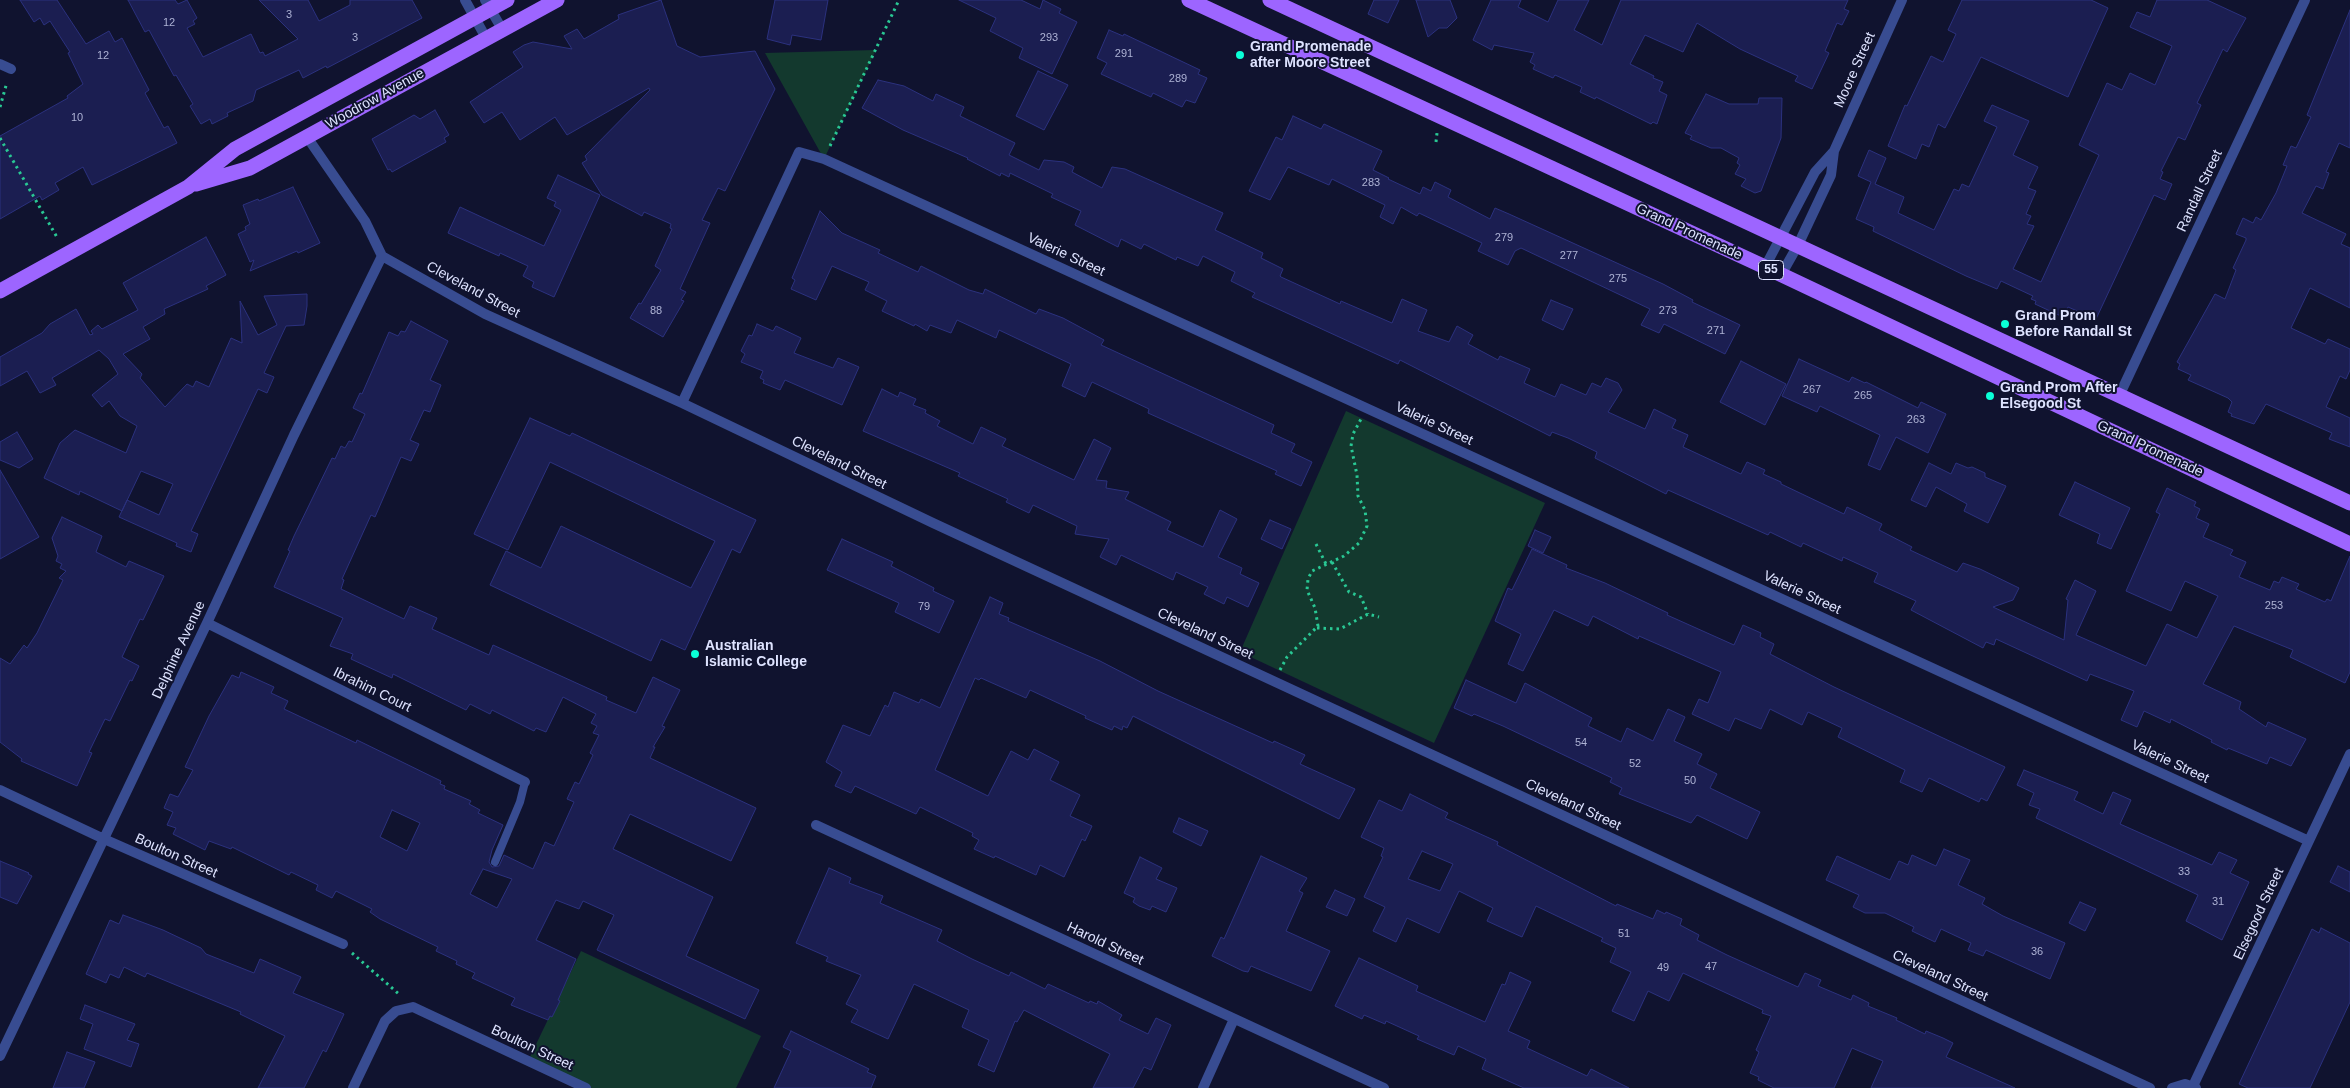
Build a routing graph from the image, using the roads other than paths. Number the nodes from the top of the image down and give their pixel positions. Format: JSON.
{"nodes":[{"id":1,"x":465,"y":0,"type":"edge"},
{"id":2,"x":507,"y":0,"type":"edge"},
{"id":3,"x":557,"y":0,"type":"edge"},
{"id":4,"x":1189,"y":0,"type":"edge"},
{"id":5,"x":1270,"y":0,"type":"edge"},
{"id":6,"x":1902,"y":0,"type":"edge"},
{"id":7,"x":2305,"y":0,"type":"edge"},
{"id":8,"x":488,"y":4,"type":"edge"},
{"id":9,"x":474,"y":18,"type":"junction"},
{"id":10,"x":502,"y":29,"type":"junction"},
{"id":11,"x":486,"y":38,"type":"junction"},
{"id":12,"x":0,"y":64,"type":"edge"},
{"id":13,"x":11,"y":69,"type":"road end"},
{"id":14,"x":307,"y":137,"type":"junction"},
{"id":15,"x":1834,"y":151,"type":"junction"},
{"id":16,"x":188,"y":187,"type":"junction"},
{"id":17,"x":1781,"y":237,"type":"junction"},
{"id":18,"x":1798,"y":245,"type":"junction"},
{"id":19,"x":382,"y":256,"type":"junction"},
{"id":20,"x":1765,"y":267,"type":"junction"},
{"id":21,"x":1781,"y":275,"type":"junction"},
{"id":22,"x":0,"y":291,"type":"edge"},
{"id":23,"x":2120,"y":394,"type":"junction"},
{"id":24,"x":682,"y":403,"type":"junction"},
{"id":25,"x":2350,"y":503,"type":"edge"},
{"id":26,"x":2350,"y":544,"type":"edge"},
{"id":27,"x":207,"y":623,"type":"junction"},
{"id":28,"x":2350,"y":754,"type":"edge"},
{"id":29,"x":525,"y":782,"type":"joint"},
{"id":30,"x":0,"y":790,"type":"edge"},
{"id":31,"x":816,"y":826,"type":"dead end"},
{"id":32,"x":104,"y":839,"type":"junction"},
{"id":33,"x":2309,"y":841,"type":"junction"},
{"id":34,"x":495,"y":862,"type":"dead end"},
{"id":35,"x":343,"y":944,"type":"road end"},
{"id":36,"x":1234,"y":1019,"type":"junction"},
{"id":37,"x":0,"y":1056,"type":"edge"},
{"id":38,"x":2194,"y":1087,"type":"edge"},
{"id":39,"x":353,"y":1088,"type":"edge"},
{"id":40,"x":586,"y":1088,"type":"edge"},
{"id":41,"x":1203,"y":1088,"type":"edge"},
{"id":42,"x":1384,"y":1088,"type":"edge"},
{"id":43,"x":2150,"y":1088,"type":"edge"},
{"id":44,"x":2172,"y":1088,"type":"edge"}],
"edges":[{"from":1,"to":9,"type":"street"},
{"from":2,"to":8,"type":"main road","name":"Woodrow Avenue"},
{"from":3,"to":10,"type":"main road","name":"Woodrow Avenue"},
{"from":4,"to":20,"type":"main road","name":"Grand Promenade","number":"55"},
{"from":5,"to":17,"type":"main road","number":"55"},
{"from":6,"to":15,"type":"street","name":"Moore Street"},
{"from":7,"to":23,"type":"street","name":"Randall Street"},
{"from":8,"to":9,"type":"main road","name":"Woodrow Avenue"},
{"from":8,"to":10,"type":"street"},
{"from":9,"to":11,"type":"street"},
{"from":9,"to":16,"type":"main road","name":"Woodrow Avenue"},
{"from":10,"to":11,"type":"main road","name":"Woodrow Avenue"},
{"from":11,"to":14,"type":"main road","name":"Woodrow Avenue"},
{"from":12,"to":13,"type":"street"},
{"from":14,"to":16,"type":"main road","name":"Woodrow Avenue"},
{"from":14,"to":19,"type":"street"},
{"from":15,"to":17,"type":"street","name":"Moore Street"},
{"from":15,"to":18,"type":"street","name":"Moore Street"},
{"from":16,"to":22,"type":"main road","name":"Woodrow Avenue"},
{"from":17,"to":18,"type":"main road","number":"55"},
{"from":17,"to":20,"type":"street","name":"Moore Street"},
{"from":18,"to":21,"type":"street","name":"Moore Street"},
{"from":18,"to":23,"type":"main road","number":"55"},
{"from":19,"to":24,"type":"street","name":"Cleveland Street"},
{"from":19,"to":27,"type":"street","name":"Delphine Avenue"},
{"from":20,"to":21,"type":"main road","name":"Grand Promenade","number":"55"},
{"from":21,"to":26,"type":"main road","name":"Grand Promenade","number":"55"},
{"from":23,"to":25,"type":"main road","number":"55"},
{"from":24,"to":33,"type":"street","name":"Valerie Street"},
{"from":24,"to":43,"type":"street","name":"Cleveland Street"},
{"from":27,"to":29,"type":"street","name":"Ibrahim Court"},
{"from":27,"to":32,"type":"street","name":"Delphine Avenue"},
{"from":28,"to":33,"type":"street","name":"Elsegood Street"},
{"from":29,"to":34,"type":"lane"},
{"from":30,"to":32,"type":"street","name":"Boulton Street"},
{"from":31,"to":36,"type":"street","name":"Harold Street"},
{"from":32,"to":35,"type":"street","name":"Boulton Street"},
{"from":32,"to":37,"type":"street","name":"Delphine Avenue"},
{"from":33,"to":38,"type":"street","name":"Elsegood Street"},
{"from":36,"to":41,"type":"street"},
{"from":36,"to":42,"type":"street","name":"Harold Street"},
{"from":38,"to":44,"type":"street"},
{"from":39,"to":40,"type":"street","name":"Boulton Street"}]}
